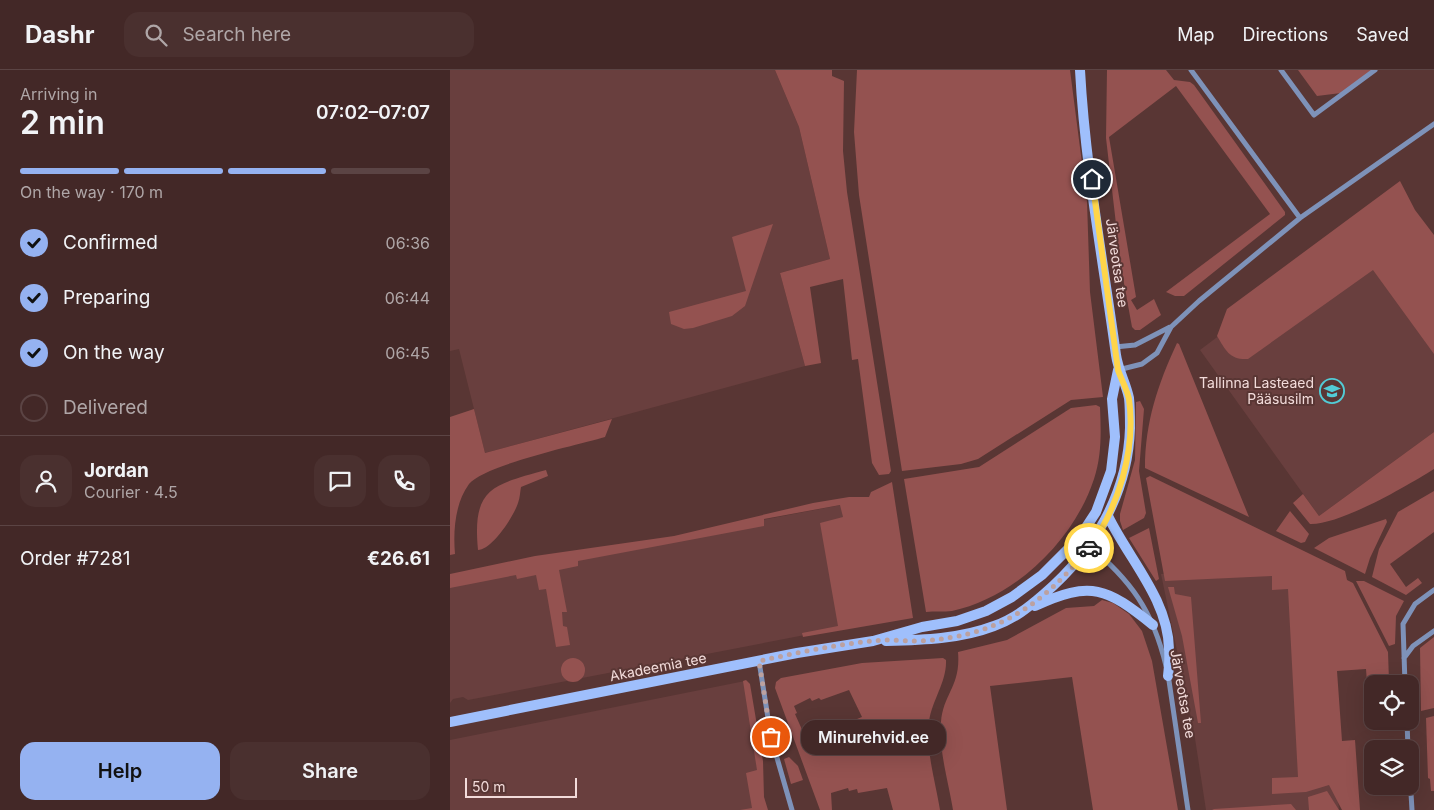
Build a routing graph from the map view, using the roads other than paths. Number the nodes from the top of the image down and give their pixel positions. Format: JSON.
{"nodes":[{"id":1,"x":1080,"y":70,"type":"edge"},
{"id":2,"x":1191,"y":70,"type":"edge"},
{"id":3,"x":1281,"y":70,"type":"edge"},
{"id":4,"x":1376,"y":70,"type":"edge"},
{"id":5,"x":1434,"y":124,"type":"edge"},
{"id":6,"x":1300,"y":218,"type":"junction"},
{"id":7,"x":1171,"y":327,"type":"junction"},
{"id":8,"x":1114,"y":347,"type":"junction"},
{"id":9,"x":1118,"y":370,"type":"junction"},
{"id":10,"x":1108,"y":516,"type":"junction"},
{"id":11,"x":1079,"y":538,"type":"junction"},
{"id":12,"x":1090,"y":546,"type":"junction"},
{"id":13,"x":1434,"y":590,"type":"edge"},
{"id":14,"x":1023,"y":612,"type":"junction"},
{"id":15,"x":1153,"y":624,"type":"junction"},
{"id":16,"x":1434,"y":631,"type":"edge"},
{"id":17,"x":873,"y":641,"type":"junction"},
{"id":18,"x":1404,"y":658,"type":"junction"},
{"id":19,"x":759,"y":661,"type":"junction"},
{"id":20,"x":1405,"y":675,"type":"edge"},
{"id":21,"x":1168,"y":676,"type":"junction"},
{"id":22,"x":450,"y":722,"type":"edge"},
{"id":23,"x":1411,"y":795,"type":"edge"},
{"id":24,"x":792,"y":810,"type":"edge"},
{"id":25,"x":1188,"y":810,"type":"edge"},
{"id":26,"x":1412,"y":810,"type":"edge"}],
"edges":[{"from":1,"to":8,"type":"main road","name":"Järveotsa tee"},
{"from":2,"to":6,"type":"street"},
{"from":3,"to":4,"type":"street"},
{"from":5,"to":6,"type":"street"},
{"from":6,"to":7,"type":"street"},
{"from":7,"to":8,"type":"street"},
{"from":7,"to":9,"type":"street"},
{"from":8,"to":9,"type":"main road","name":"Järveotsa tee"},
{"from":9,"to":10,"type":"main road","name":"Järveotsa tee"},
{"from":9,"to":11,"type":"main road","name":"Järveotsa tee"},
{"from":10,"to":12,"type":"main road","name":"Järveotsa tee"},
{"from":10,"to":21,"type":"main road"},
{"from":11,"to":12,"type":"street","name":"Järveotsa tee"},
{"from":11,"to":17,"type":"main road","name":"Akadeemia tee"},
{"from":12,"to":14,"type":"main road","name":"Akadeemia tee"},
{"from":12,"to":15,"type":"street","name":"Järveotsa tee"},
{"from":13,"to":18,"type":"street"},
{"from":14,"to":15,"type":"main road"},
{"from":14,"to":17,"type":"main road","name":"Akadeemia tee"},
{"from":15,"to":21,"type":"street","name":"Järveotsa tee"},
{"from":16,"to":18,"type":"street"},
{"from":17,"to":19,"type":"main road","name":"Akadeemia tee"},
{"from":18,"to":20,"type":"street"},
{"from":19,"to":22,"type":"main road","name":"Akadeemia tee"},
{"from":19,"to":24,"type":"street"},
{"from":21,"to":25,"type":"street","name":"Järveotsa tee"},
{"from":23,"to":26,"type":"street"}]}
